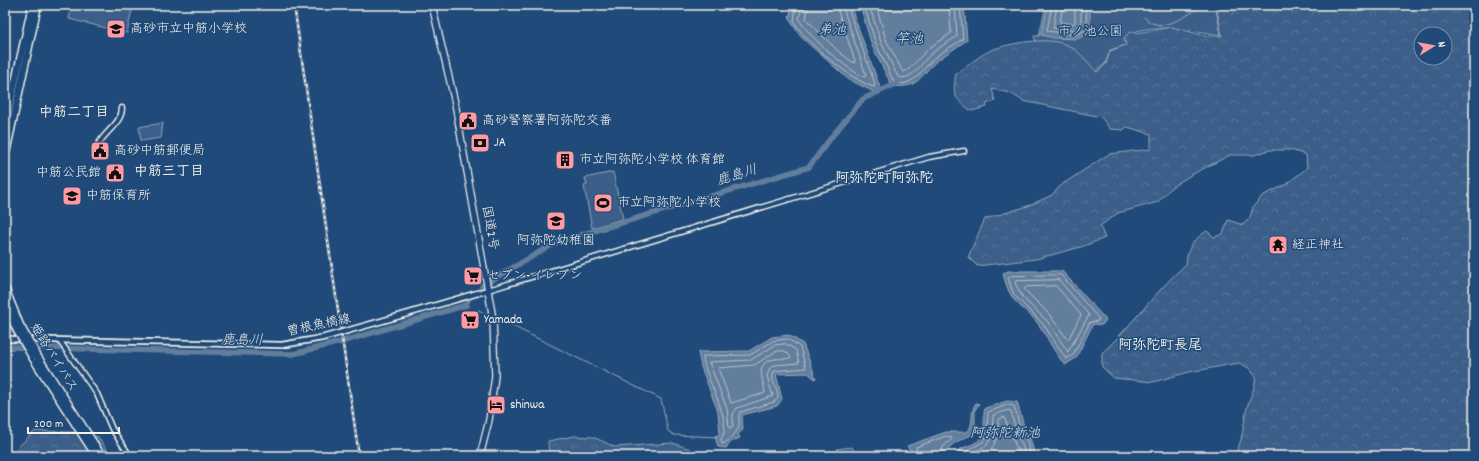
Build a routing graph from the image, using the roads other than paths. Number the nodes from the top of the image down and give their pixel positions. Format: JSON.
{"nodes":[{"id":1,"x":33,"y":5,"type":"edge"},
{"id":2,"x":38,"y":5,"type":"edge"},
{"id":3,"x":432,"y":5,"type":"edge"},
{"id":4,"x":122,"y":108,"type":"dead end"},
{"id":5,"x":5,"y":127,"type":"edge"},
{"id":6,"x":5,"y":134,"type":"edge"},
{"id":7,"x":5,"y":150,"type":"edge"},
{"id":8,"x":964,"y":151,"type":"dead end"},
{"id":9,"x":96,"y":153,"type":"dead end"},
{"id":10,"x":5,"y":158,"type":"edge"},
{"id":11,"x":5,"y":288,"type":"edge"},
{"id":12,"x":488,"y":290,"type":"junction"},
{"id":13,"x":5,"y":304,"type":"edge"},
{"id":14,"x":5,"y":339,"type":"edge"},
{"id":15,"x":59,"y":340,"type":"junction"},
{"id":16,"x":35,"y":357,"type":"junction"},
{"id":17,"x":88,"y":439,"type":"junction"},
{"id":18,"x":96,"y":456,"type":"edge"},
{"id":19,"x":102,"y":456,"type":"edge"},
{"id":20,"x":130,"y":456,"type":"edge"},
{"id":21,"x":480,"y":456,"type":"edge"}],
"edges":[{"from":1,"to":5,"type":"highway"},
{"from":1,"to":6,"type":"highway"},
{"from":2,"to":7,"type":"highway"},
{"from":2,"to":10,"type":"highway"},
{"from":3,"to":12,"type":"highway","name":"国道2号"},
{"from":4,"to":9,"type":"street"},
{"from":8,"to":12,"type":"street"},
{"from":11,"to":16,"type":"highway","name":"姫路バイパス","bridge":true},
{"from":12,"to":15,"type":"main road","name":"曽根魚橋線","bridge":true},
{"from":12,"to":21,"type":"highway","name":"国道2号"},
{"from":13,"to":16,"type":"highway","name":"姫路バイパス","bridge":true},
{"from":14,"to":15,"type":"main road","name":"曽根魚橋線"},
{"from":15,"to":20,"type":"street"},
{"from":16,"to":17,"type":"highway","name":"姫路バイパス"},
{"from":17,"to":18,"type":"highway","name":"姫路バイパス"},
{"from":17,"to":19,"type":"highway","name":"姫路バイパス"}]}
